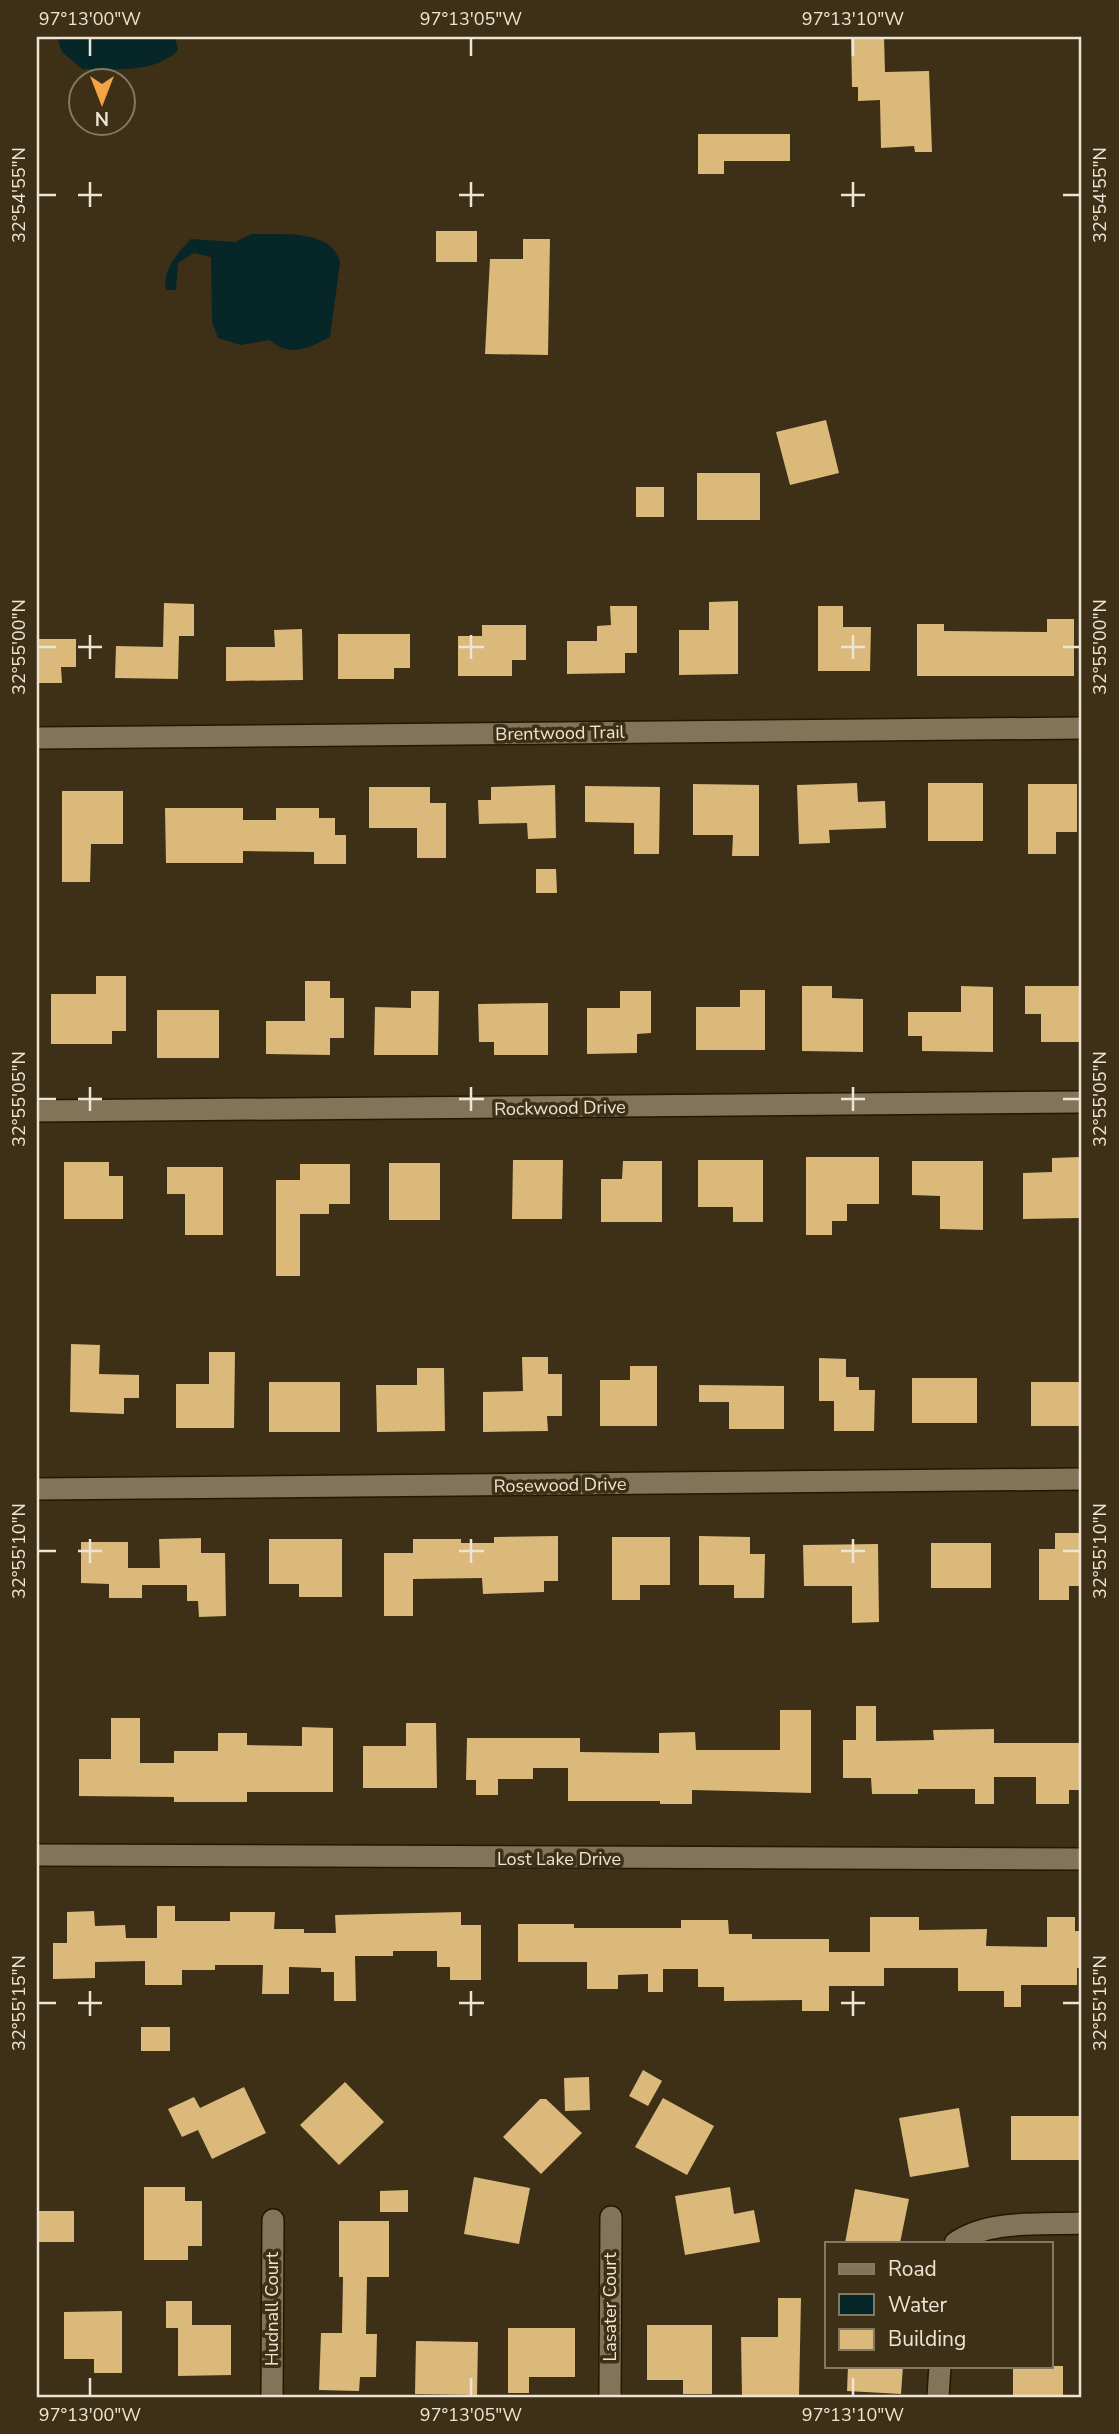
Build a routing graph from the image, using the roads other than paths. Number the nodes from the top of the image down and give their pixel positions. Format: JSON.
{"nodes":[{"id":1,"x":1082,"y":728,"type":"edge"},
{"id":2,"x":37,"y":738,"type":"edge"},
{"id":3,"x":1082,"y":1102,"type":"edge"},
{"id":4,"x":37,"y":1111,"type":"edge"},
{"id":5,"x":1082,"y":1479,"type":"edge"},
{"id":6,"x":37,"y":1489,"type":"edge"},
{"id":7,"x":37,"y":1855,"type":"edge"},
{"id":8,"x":1082,"y":1859,"type":"edge"},
{"id":9,"x":611,"y":2217,"type":"dead end"},
{"id":10,"x":273,"y":2220,"type":"dead end"},
{"id":11,"x":1082,"y":2223,"type":"edge"},
{"id":12,"x":956,"y":2242,"type":"edge"},
{"id":13,"x":940,"y":2368,"type":"edge"},
{"id":14,"x":272,"y":2397,"type":"edge"},
{"id":15,"x":610,"y":2397,"type":"edge"},
{"id":16,"x":938,"y":2397,"type":"edge"}],
"edges":[{"from":1,"to":2,"type":"street","name":"Brentwood Trail"},
{"from":3,"to":4,"type":"street","name":"Rockwood Drive"},
{"from":5,"to":6,"type":"street","name":"Rosewood Drive"},
{"from":7,"to":8,"type":"street","name":"Lost Lake Drive"},
{"from":9,"to":15,"type":"street","name":"Lasater Court"},
{"from":10,"to":14,"type":"street","name":"Hudnall Court"},
{"from":11,"to":12,"type":"street"},
{"from":13,"to":16,"type":"street"}]}
